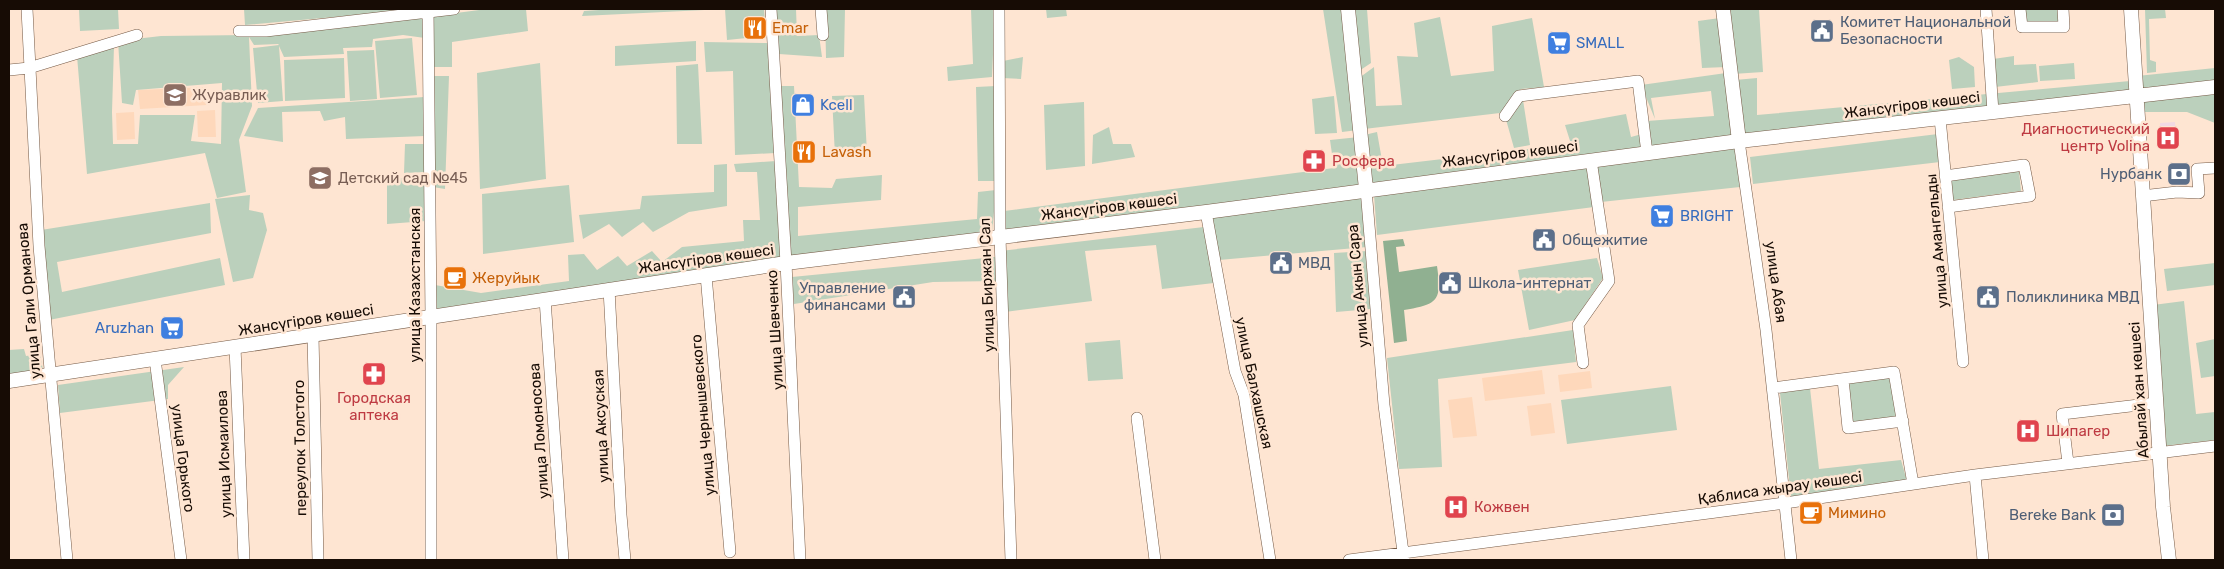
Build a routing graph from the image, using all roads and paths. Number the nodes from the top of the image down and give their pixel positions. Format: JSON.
{"nodes":[{"id":1,"x":27,"y":9,"type":"edge"},
{"id":2,"x":454,"y":9,"type":"edge"},
{"id":3,"x":771,"y":9,"type":"edge"},
{"id":4,"x":821,"y":9,"type":"edge"},
{"id":5,"x":1000,"y":9,"type":"edge"},
{"id":6,"x":1348,"y":9,"type":"edge"},
{"id":7,"x":1723,"y":9,"type":"edge"},
{"id":8,"x":1986,"y":9,"type":"edge"},
{"id":9,"x":2020,"y":9,"type":"edge"},
{"id":10,"x":2063,"y":9,"type":"edge"},
{"id":11,"x":2131,"y":9,"type":"edge"},
{"id":12,"x":428,"y":10,"type":"edge"},
{"id":13,"x":239,"y":31,"type":"dead end"},
{"id":14,"x":137,"y":35,"type":"dead end"},
{"id":15,"x":823,"y":35,"type":"dead end"},
{"id":16,"x":29,"y":68,"type":"junction"},
{"id":17,"x":9,"y":70,"type":"edge"},
{"id":18,"x":2215,"y":87,"type":"edge"},
{"id":19,"x":2136,"y":96,"type":"junction"},
{"id":20,"x":1993,"y":112,"type":"junction"},
{"id":21,"x":1505,"y":116,"type":"dead end"},
{"id":22,"x":1940,"y":118,"type":"junction"},
{"id":23,"x":1739,"y":141,"type":"junction"},
{"id":24,"x":1647,"y":153,"type":"junction"},
{"id":25,"x":1591,"y":160,"type":"junction"},
{"id":26,"x":2215,"y":168,"type":"edge"},
{"id":27,"x":1946,"y":176,"type":"junction"},
{"id":28,"x":1366,"y":190,"type":"junction"},
{"id":29,"x":2142,"y":196,"type":"junction"},
{"id":30,"x":1948,"y":207,"type":"junction"},
{"id":31,"x":1206,"y":212,"type":"junction"},
{"id":32,"x":1000,"y":237,"type":"junction"},
{"id":33,"x":786,"y":263,"type":"junction"},
{"id":34,"x":706,"y":275,"type":"junction"},
{"id":35,"x":609,"y":289,"type":"junction"},
{"id":36,"x":545,"y":299,"type":"junction"},
{"id":37,"x":431,"y":317,"type":"junction"},
{"id":38,"x":314,"y":336,"type":"junction"},
{"id":39,"x":235,"y":347,"type":"junction"},
{"id":40,"x":155,"y":359,"type":"junction"},
{"id":41,"x":1963,"y":362,"type":"dead end"},
{"id":42,"x":1583,"y":364,"type":"dead end"},
{"id":43,"x":50,"y":374,"type":"junction"},
{"id":44,"x":1843,"y":379,"type":"junction"},
{"id":45,"x":9,"y":381,"type":"edge"},
{"id":46,"x":1773,"y":388,"type":"junction"},
{"id":47,"x":2156,"y":403,"type":"junction"},
{"id":48,"x":1137,"y":418,"type":"dead end"},
{"id":49,"x":1903,"y":422,"type":"junction"},
{"id":50,"x":2215,"y":446,"type":"edge"},
{"id":51,"x":2160,"y":452,"type":"junction"},
{"id":52,"x":2068,"y":463,"type":"junction"},
{"id":53,"x":1975,"y":475,"type":"junction"},
{"id":54,"x":1913,"y":484,"type":"junction"},
{"id":55,"x":1785,"y":503,"type":"junction"},
{"id":56,"x":730,"y":552,"type":"dead end"},
{"id":57,"x":1404,"y":557,"type":"edge"},
{"id":58,"x":67,"y":560,"type":"edge"},
{"id":59,"x":181,"y":560,"type":"edge"},
{"id":60,"x":244,"y":560,"type":"edge"},
{"id":61,"x":318,"y":560,"type":"edge"},
{"id":62,"x":431,"y":560,"type":"edge"},
{"id":63,"x":563,"y":560,"type":"edge"},
{"id":64,"x":625,"y":560,"type":"edge"},
{"id":65,"x":800,"y":560,"type":"edge"},
{"id":66,"x":1011,"y":560,"type":"edge"},
{"id":67,"x":1154,"y":560,"type":"edge"},
{"id":68,"x":1270,"y":560,"type":"edge"},
{"id":69,"x":1349,"y":560,"type":"edge"},
{"id":70,"x":1791,"y":560,"type":"edge"},
{"id":71,"x":1983,"y":560,"type":"edge"},
{"id":72,"x":2169,"y":560,"type":"edge"}],
"edges":[{"from":1,"to":16,"type":"street","name":"улица Гали Орманова"},
{"from":2,"to":12,"type":"street"},
{"from":3,"to":33,"type":"street","name":"улица Шевченко"},
{"from":4,"to":15,"type":"street"},
{"from":5,"to":32,"type":"street","name":"улица Биржан Сал"},
{"from":6,"to":28,"type":"main road","name":"улица Акын Сара"},
{"from":7,"to":23,"type":"main road","name":"улица Абая"},
{"from":8,"to":20,"type":"street"},
{"from":9,"to":10,"type":"street"},
{"from":11,"to":19,"type":"main road","name":"Абылай хан көшесі"},
{"from":12,"to":13,"type":"street"},
{"from":12,"to":37,"type":"street","name":"улица Казахстанская"},
{"from":14,"to":16,"type":"street"},
{"from":16,"to":17,"type":"street"},
{"from":16,"to":43,"type":"street","name":"улица Гали Орманова"},
{"from":18,"to":19,"type":"main road","name":"Жансүгіров көшесі"},
{"from":19,"to":20,"type":"main road","name":"Жансүгіров көшесі"},
{"from":19,"to":29,"type":"main road","name":"Абылай хан көшесі"},
{"from":20,"to":22,"type":"main road","name":"Жансүгіров көшесі"},
{"from":21,"to":24,"type":"street"},
{"from":22,"to":23,"type":"main road","name":"Жансүгіров көшесі"},
{"from":22,"to":27,"type":"street","name":"улица Амангельды"},
{"from":23,"to":24,"type":"main road","name":"Жансүгіров көшесі"},
{"from":23,"to":46,"type":"street","name":"улица Абая"},
{"from":24,"to":25,"type":"main road","name":"Жансүгіров көшесі"},
{"from":25,"to":28,"type":"main road","name":"Жансүгіров көшесі"},
{"from":25,"to":42,"type":"street"},
{"from":26,"to":29,"type":"street"},
{"from":27,"to":30,"type":"street","name":"улица Амангельды"},
{"from":27,"to":30,"type":"street"},
{"from":28,"to":31,"type":"main road","name":"Жансүгіров көшесі"},
{"from":28,"to":57,"type":"street","name":"улица Акын Сара"},
{"from":29,"to":47,"type":"main road","name":"Абылай хан көшесі"},
{"from":30,"to":41,"type":"street","name":"улица Амангельды"},
{"from":31,"to":32,"type":"main road","name":"Жансүгіров көшесі"},
{"from":31,"to":68,"type":"street","name":"улица Балхашская"},
{"from":32,"to":33,"type":"main road","name":"Жансүгіров көшесі"},
{"from":32,"to":66,"type":"street","name":"улица Биржан Сал"},
{"from":33,"to":34,"type":"main road","name":"Жансүгіров көшесі"},
{"from":33,"to":65,"type":"street","name":"улица Шевченко"},
{"from":34,"to":35,"type":"main road","name":"Жансүгіров көшесі"},
{"from":34,"to":56,"type":"street","name":"улица Чернышевского"},
{"from":35,"to":36,"type":"main road","name":"Жансүгіров көшесі"},
{"from":35,"to":64,"type":"street","name":"улица Аксуская"},
{"from":36,"to":37,"type":"main road","name":"Жансүгіров көшесі"},
{"from":36,"to":63,"type":"street","name":"улица Ломоносова"},
{"from":37,"to":38,"type":"main road","name":"Жансүгіров көшесі"},
{"from":37,"to":62,"type":"street","name":"улица Казахстанская"},
{"from":38,"to":39,"type":"main road","name":"Жансүгіров көшесі"},
{"from":38,"to":61,"type":"street","name":"переулок Толстого"},
{"from":39,"to":40,"type":"main road","name":"Жансүгіров көшесі"},
{"from":39,"to":60,"type":"street","name":"улица Исмаилова"},
{"from":40,"to":43,"type":"main road","name":"Жансүгіров көшесі"},
{"from":40,"to":59,"type":"street","name":"улица Горького"},
{"from":43,"to":45,"type":"main road","name":"Жансүгіров көшесі"},
{"from":43,"to":58,"type":"street","name":"улица Гали Орманова"},
{"from":44,"to":46,"type":"street"},
{"from":44,"to":49,"type":"street"},
{"from":44,"to":49,"type":"street"},
{"from":46,"to":55,"type":"street","name":"улица Абая"},
{"from":47,"to":51,"type":"main road","name":"Абылай хан көшесі"},
{"from":47,"to":52,"type":"street"},
{"from":48,"to":67,"type":"street"},
{"from":49,"to":54,"type":"street"},
{"from":50,"to":51,"type":"street","name":"Қаблиса жырау көшесі"},
{"from":51,"to":52,"type":"street","name":"Қаблиса жырау көшесі"},
{"from":51,"to":72,"type":"main road","name":"Абылай хан көшесі"},
{"from":52,"to":53,"type":"street","name":"Қаблиса жырау көшесі"},
{"from":53,"to":54,"type":"street","name":"Қаблиса жырау көшесі"},
{"from":53,"to":71,"type":"street"},
{"from":54,"to":55,"type":"street","name":"Қаблиса жырау көшесі"},
{"from":55,"to":57,"type":"street","name":"Қаблиса жырау көшесі"},
{"from":55,"to":70,"type":"street","name":"улица Абая"},
{"from":57,"to":69,"type":"street","name":"Қаблиса жырау көшесі"}]}
